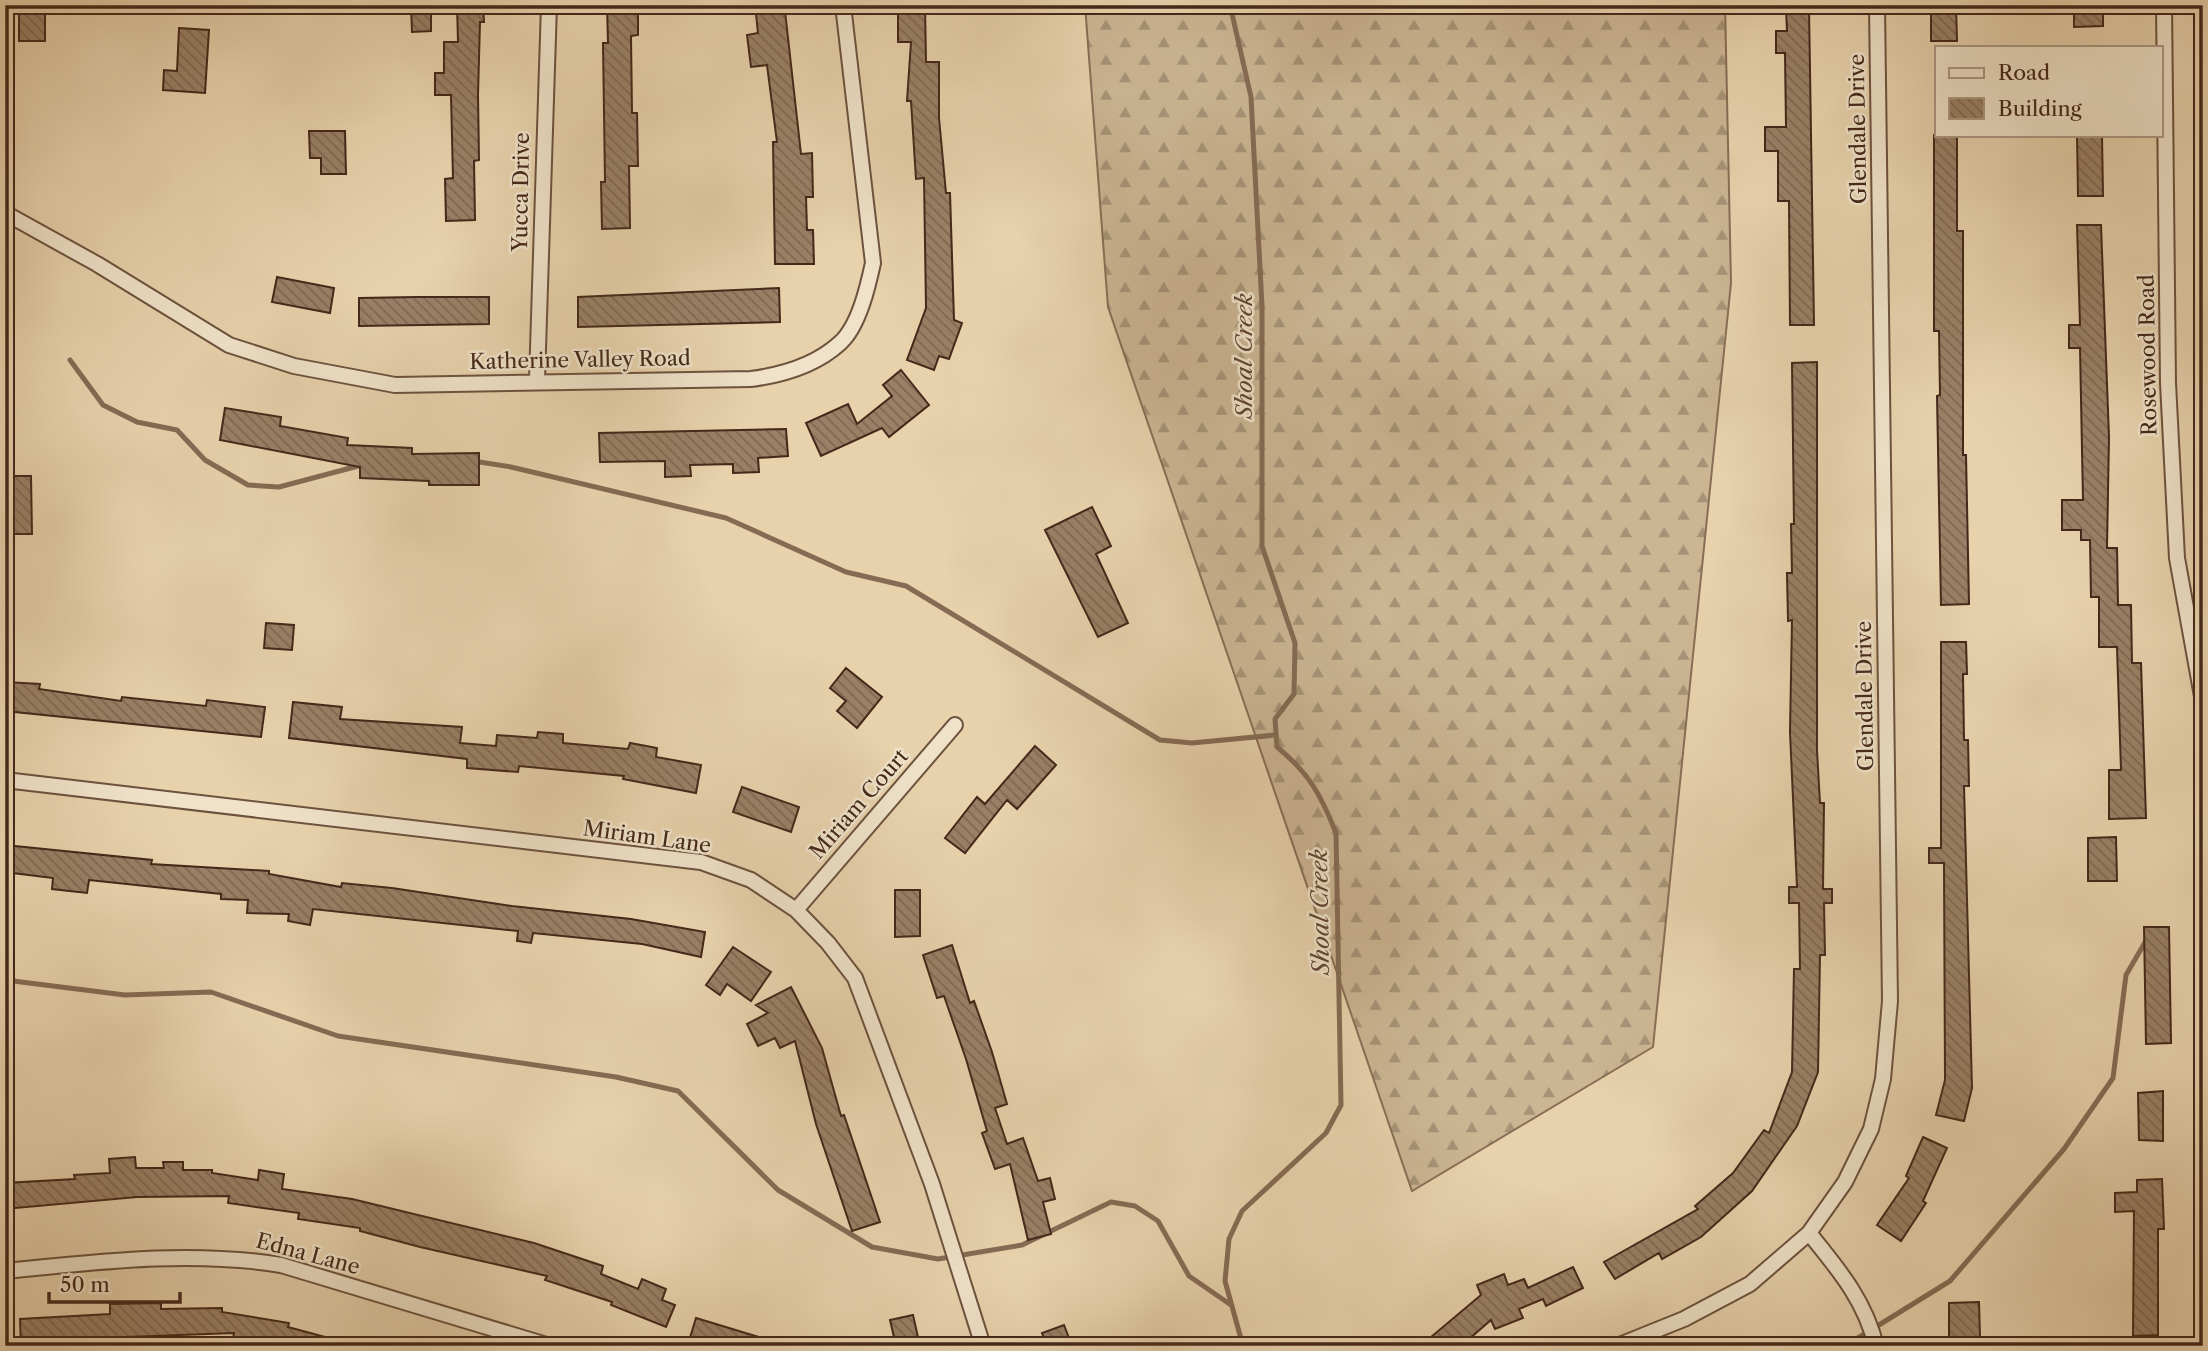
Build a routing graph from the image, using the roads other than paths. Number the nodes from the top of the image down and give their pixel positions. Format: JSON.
{"nodes":[{"id":1,"x":549,"y":5,"type":"edge"},
{"id":2,"x":844,"y":5,"type":"edge"},
{"id":3,"x":1877,"y":5,"type":"edge"},
{"id":4,"x":2164,"y":5,"type":"edge"},
{"id":5,"x":5,"y":213,"type":"edge"},
{"id":6,"x":537,"y":380,"type":"junction"},
{"id":7,"x":2203,"y":702,"type":"edge"},
{"id":8,"x":955,"y":725,"type":"dead end"},
{"id":9,"x":5,"y":780,"type":"edge"},
{"id":10,"x":796,"y":910,"type":"junction"},
{"id":11,"x":1809,"y":1233,"type":"junction"},
{"id":12,"x":5,"y":1271,"type":"edge"},
{"id":13,"x":550,"y":1346,"type":"edge"},
{"id":14,"x":983,"y":1346,"type":"edge"},
{"id":15,"x":1617,"y":1346,"type":"edge"},
{"id":16,"x":1876,"y":1346,"type":"edge"}],
"edges":[{"from":1,"to":6,"type":"street","name":"Yucca Drive"},
{"from":2,"to":6,"type":"street","name":"Katherine Valley Road"},
{"from":3,"to":11,"type":"street","name":"Glendale Drive"},
{"from":4,"to":7,"type":"street","name":"Rosewood Road"},
{"from":5,"to":6,"type":"street","name":"Katherine Valley Road"},
{"from":8,"to":10,"type":"street","name":"Miriam Court"},
{"from":9,"to":10,"type":"street","name":"Miriam Lane"},
{"from":10,"to":14,"type":"street","name":"Miriam Lane"},
{"from":11,"to":15,"type":"street","name":"Glendale Drive"},
{"from":11,"to":16,"type":"street"},
{"from":12,"to":13,"type":"street","name":"Edna Lane"}]}
